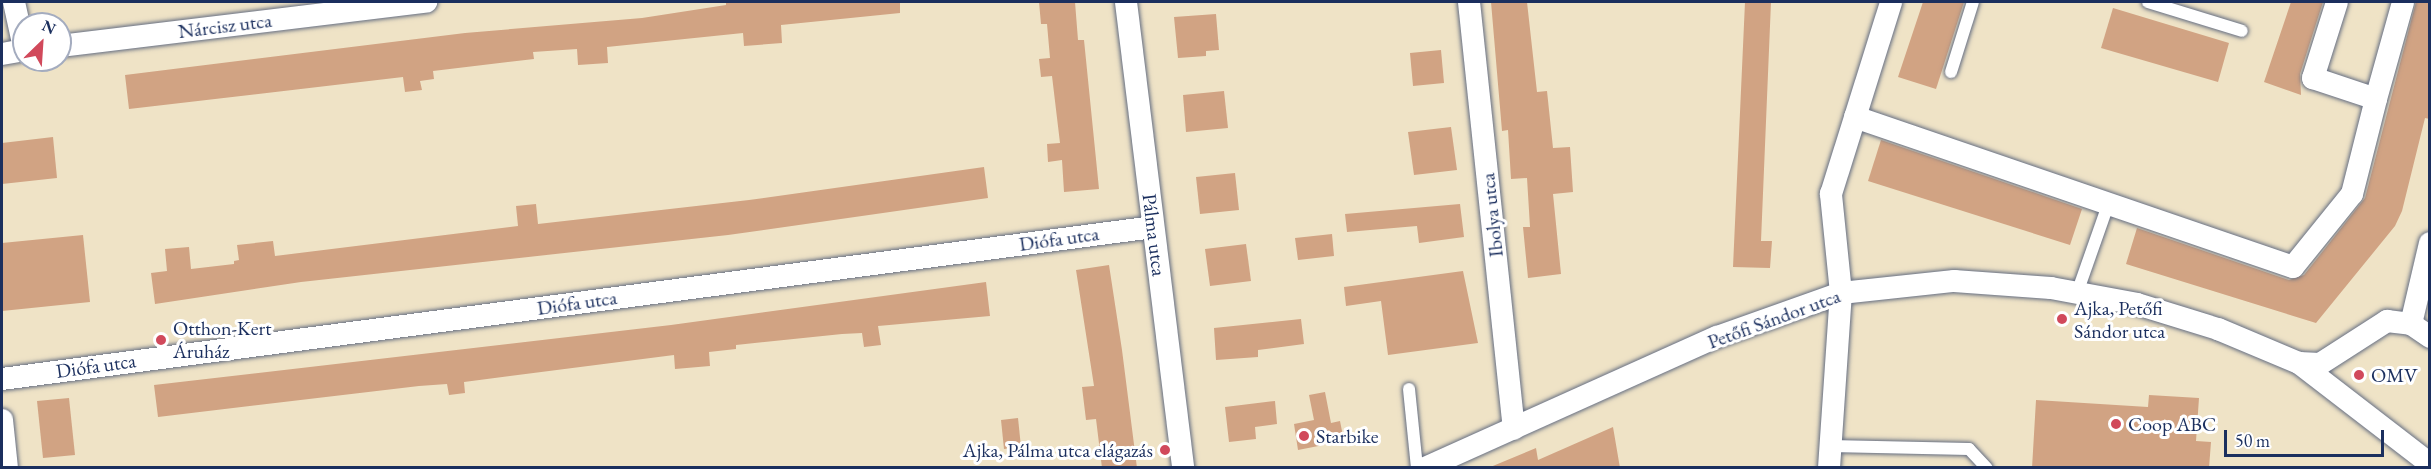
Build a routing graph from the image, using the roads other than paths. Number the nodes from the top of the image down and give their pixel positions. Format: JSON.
{"nodes":[{"id":1,"x":426,"y":2,"type":"edge"},
{"id":2,"x":1126,"y":2,"type":"edge"},
{"id":3,"x":1469,"y":2,"type":"edge"},
{"id":4,"x":1891,"y":2,"type":"edge"},
{"id":5,"x":1973,"y":2,"type":"edge"},
{"id":6,"x":2148,"y":2,"type":"edge"},
{"id":7,"x":2337,"y":2,"type":"edge"},
{"id":8,"x":2403,"y":2,"type":"edge"},
{"id":9,"x":352,"y":6,"type":"edge"},
{"id":10,"x":2175,"y":6,"type":"edge"},
{"id":11,"x":2242,"y":31,"type":"dead end"},
{"id":12,"x":72,"y":44,"type":"edge"},
{"id":13,"x":1951,"y":72,"type":"dead end"},
{"id":14,"x":2376,"y":99,"type":"junction"},
{"id":15,"x":1855,"y":117,"type":"junction"},
{"id":16,"x":2109,"y":202,"type":"junction"},
{"id":17,"x":1153,"y":227,"type":"junction"},
{"id":18,"x":2430,"y":243,"type":"edge"},
{"id":19,"x":1841,"y":292,"type":"junction"},
{"id":20,"x":2077,"y":293,"type":"junction"},
{"id":21,"x":2411,"y":324,"type":"junction"},
{"id":22,"x":2430,"y":337,"type":"edge"},
{"id":23,"x":2299,"y":363,"type":"junction"},
{"id":24,"x":2,"y":379,"type":"edge"},
{"id":25,"x":1409,"y":388,"type":"dead end"},
{"id":26,"x":2,"y":420,"type":"edge"},
{"id":27,"x":1514,"y":429,"type":"junction"},
{"id":28,"x":1830,"y":457,"type":"edge"},
{"id":29,"x":2430,"y":464,"type":"edge"},
{"id":30,"x":7,"y":468,"type":"edge"},
{"id":31,"x":1183,"y":468,"type":"edge"},
{"id":32,"x":1417,"y":468,"type":"edge"},
{"id":33,"x":1425,"y":468,"type":"edge"},
{"id":34,"x":1987,"y":468,"type":"edge"}],
"edges":[{"from":1,"to":9,"type":"street","name":"Nárcisz utca"},
{"from":2,"to":17,"type":"street","name":"Pálma utca"},
{"from":3,"to":27,"type":"street","name":"Ibolya utca"},
{"from":4,"to":15,"type":"street"},
{"from":5,"to":13,"type":"lane"},
{"from":6,"to":10,"type":"lane"},
{"from":7,"to":14,"type":"street"},
{"from":8,"to":14,"type":"street"},
{"from":9,"to":12,"type":"street","name":"Nárcisz utca"},
{"from":10,"to":11,"type":"lane"},
{"from":14,"to":16,"type":"street"},
{"from":15,"to":16,"type":"street"},
{"from":15,"to":19,"type":"street"},
{"from":16,"to":20,"type":"lane"},
{"from":17,"to":24,"type":"street","name":"Diófa utca"},
{"from":17,"to":31,"type":"street","name":"Pálma utca"},
{"from":18,"to":21,"type":"street"},
{"from":19,"to":20,"type":"street","name":"Petőfi Sándor utca"},
{"from":19,"to":27,"type":"street","name":"Petőfi Sándor utca"},
{"from":19,"to":28,"type":"street"},
{"from":20,"to":23,"type":"street","name":"Petőfi Sándor utca"},
{"from":21,"to":22,"type":"street"},
{"from":21,"to":23,"type":"street"},
{"from":23,"to":29,"type":"street","name":"Petőfi Sándor utca"},
{"from":25,"to":32,"type":"lane"},
{"from":26,"to":30,"type":"street"},
{"from":27,"to":33,"type":"street","name":"Petőfi Sándor utca"},
{"from":28,"to":34,"type":"lane"}]}
